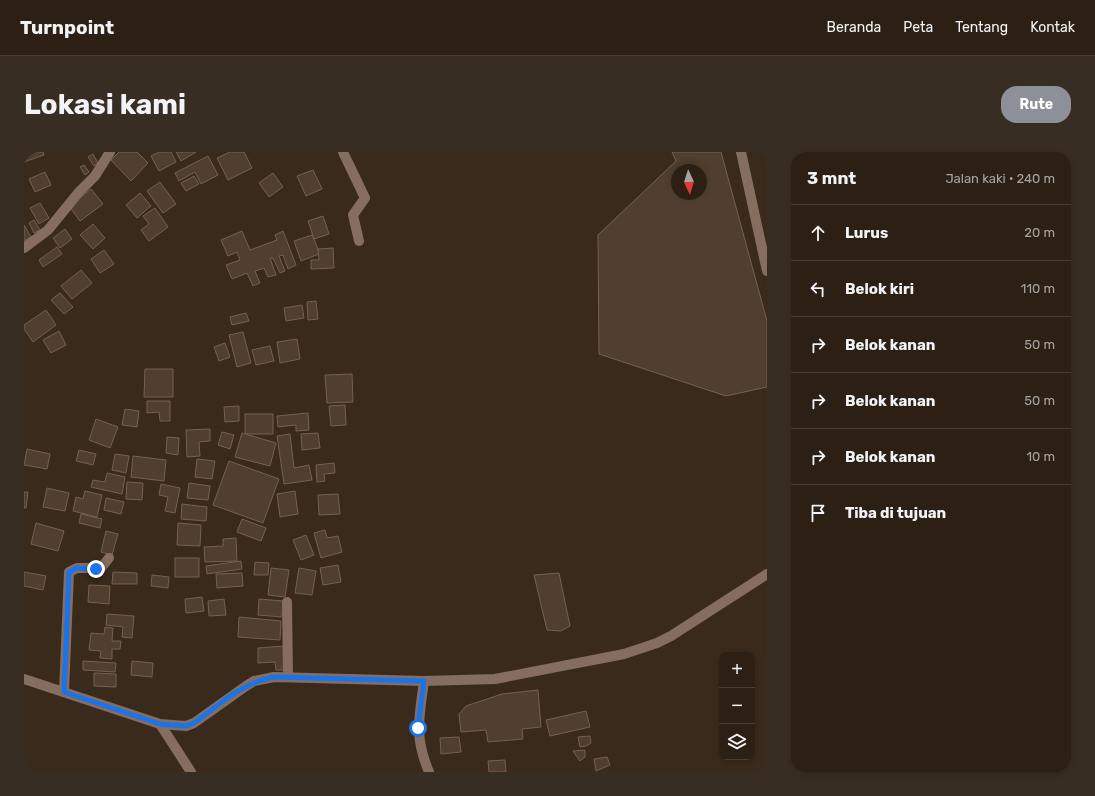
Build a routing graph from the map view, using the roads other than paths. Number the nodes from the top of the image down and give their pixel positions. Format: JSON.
{"nodes":[{"id":1,"x":110,"y":152,"type":"edge"},
{"id":2,"x":343,"y":152,"type":"edge"},
{"id":3,"x":741,"y":152,"type":"edge"},
{"id":4,"x":359,"y":241,"type":"dead end"},
{"id":5,"x":24,"y":248,"type":"edge"},
{"id":6,"x":767,"y":271,"type":"edge"},
{"id":7,"x":109,"y":558,"type":"dead end"},
{"id":8,"x":767,"y":574,"type":"edge"},
{"id":9,"x":287,"y":602,"type":"dead end"},
{"id":10,"x":288,"y":677,"type":"junction"},
{"id":11,"x":24,"y":679,"type":"edge"},
{"id":12,"x":424,"y":681,"type":"junction"},
{"id":13,"x":64,"y":692,"type":"junction"},
{"id":14,"x":160,"y":724,"type":"junction"},
{"id":15,"x":191,"y":772,"type":"edge"},
{"id":16,"x":429,"y":772,"type":"edge"}],
"edges":[{"from":1,"to":5,"type":"street"},
{"from":2,"to":4,"type":"street"},
{"from":3,"to":6,"type":"street"},
{"from":7,"to":13,"type":"street"},
{"from":8,"to":12,"type":"street"},
{"from":9,"to":10,"type":"street"},
{"from":10,"to":12,"type":"street"},
{"from":10,"to":14,"type":"street"},
{"from":11,"to":13,"type":"street"},
{"from":12,"to":16,"type":"street"},
{"from":13,"to":14,"type":"street"},
{"from":14,"to":15,"type":"street"}]}
